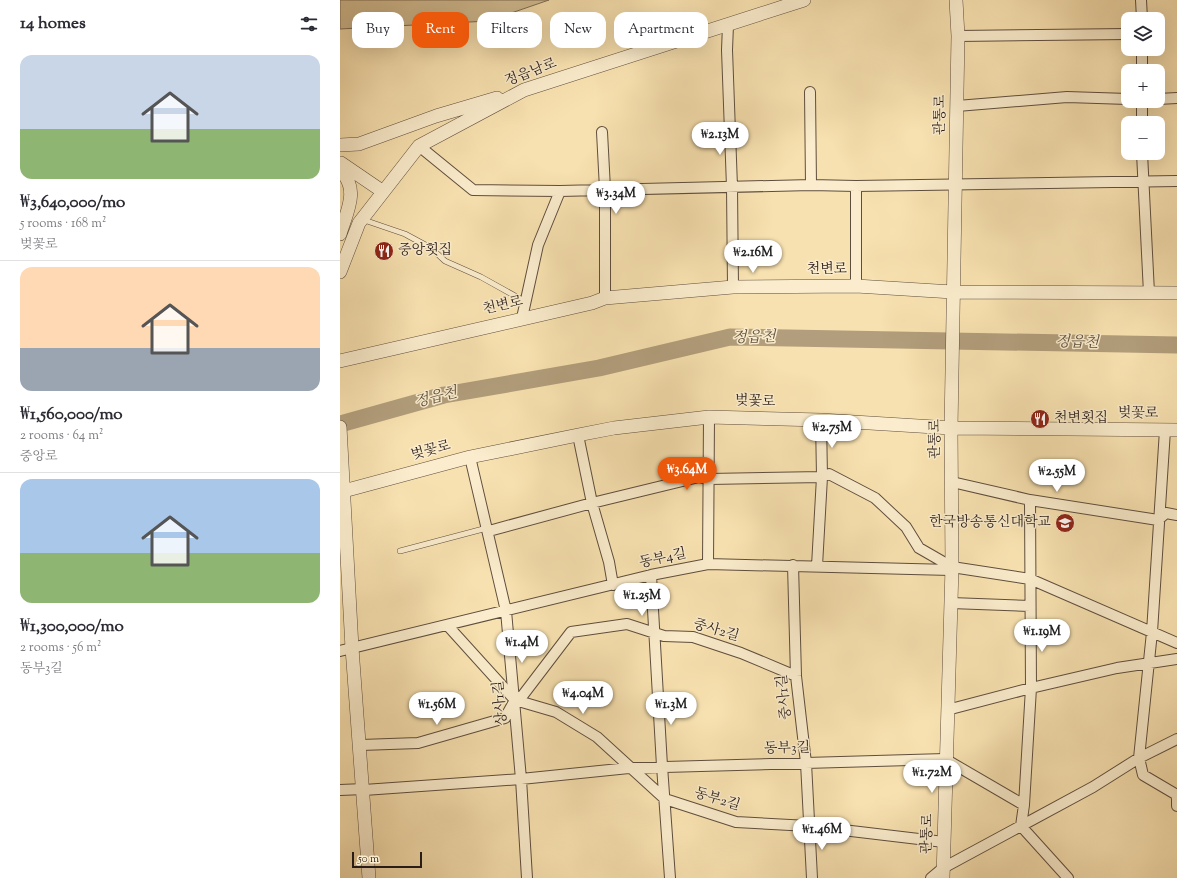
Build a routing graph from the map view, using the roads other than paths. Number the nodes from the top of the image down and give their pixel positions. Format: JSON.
{"nodes":[{"id":1,"x":804,"y":0,"type":"edge"},
{"id":2,"x":956,"y":0,"type":"edge"},
{"id":3,"x":1142,"y":0,"type":"edge"},
{"id":4,"x":1142,"y":12,"type":"edge"},
{"id":5,"x":728,"y":25,"type":"junction"},
{"id":6,"x":1121,"y":34,"type":"edge"},
{"id":7,"x":958,"y":36,"type":"junction"},
{"id":8,"x":524,"y":90,"type":"junction"},
{"id":9,"x":810,"y":92,"type":"dead end"},
{"id":10,"x":1177,"y":98,"type":"edge"},
{"id":11,"x":1121,"y":99,"type":"edge"},
{"id":12,"x":1165,"y":99,"type":"edge"},
{"id":13,"x":957,"y":106,"type":"junction"},
{"id":14,"x":602,"y":132,"type":"dead end"},
{"id":15,"x":340,"y":145,"type":"edge"},
{"id":16,"x":419,"y":146,"type":"junction"},
{"id":17,"x":1142,"y":160,"type":"edge"},
{"id":18,"x":340,"y":163,"type":"edge"},
{"id":19,"x":340,"y":170,"type":"edge"},
{"id":20,"x":1143,"y":181,"type":"junction"},
{"id":21,"x":1177,"y":181,"type":"edge"},
{"id":22,"x":955,"y":184,"type":"junction"},
{"id":23,"x":811,"y":185,"type":"junction"},
{"id":24,"x":856,"y":186,"type":"junction"},
{"id":25,"x":732,"y":187,"type":"junction"},
{"id":26,"x":605,"y":189,"type":"junction"},
{"id":27,"x":382,"y":191,"type":"junction"},
{"id":28,"x":560,"y":191,"type":"junction"},
{"id":29,"x":361,"y":219,"type":"junction"},
{"id":30,"x":340,"y":234,"type":"edge"},
{"id":31,"x":340,"y":272,"type":"edge"},
{"id":32,"x":856,"y":286,"type":"junction"},
{"id":33,"x":733,"y":287,"type":"junction"},
{"id":34,"x":953,"y":292,"type":"junction"},
{"id":35,"x":1149,"y":293,"type":"junction"},
{"id":36,"x":1177,"y":293,"type":"edge"},
{"id":37,"x":605,"y":298,"type":"junction"},
{"id":38,"x":526,"y":302,"type":"junction"},
{"id":39,"x":522,"y":318,"type":"junction"},
{"id":40,"x":340,"y":361,"type":"edge"},
{"id":41,"x":709,"y":417,"type":"junction"},
{"id":42,"x":821,"y":420,"type":"junction"},
{"id":43,"x":340,"y":427,"type":"edge"},
{"id":44,"x":951,"y":428,"type":"junction"},
{"id":45,"x":1171,"y":430,"type":"edge"},
{"id":46,"x":578,"y":435,"type":"junction"},
{"id":47,"x":470,"y":457,"type":"junction"},
{"id":48,"x":709,"y":478,"type":"junction"},
{"id":49,"x":822,"y":478,"type":"junction"},
{"id":50,"x":952,"y":482,"type":"junction"},
{"id":51,"x":342,"y":492,"type":"edge"},
{"id":52,"x":1030,"y":500,"type":"junction"},
{"id":53,"x":592,"y":503,"type":"junction"},
{"id":54,"x":1177,"y":515,"type":"edge"},
{"id":55,"x":1158,"y":520,"type":"junction"},
{"id":56,"x":488,"y":530,"type":"junction"},
{"id":57,"x":400,"y":551,"type":"dead end"},
{"id":58,"x":708,"y":564,"type":"junction"},
{"id":59,"x":793,"y":565,"type":"junction"},
{"id":60,"x":817,"y":566,"type":"junction"},
{"id":61,"x":952,"y":568,"type":"junction"},
{"id":62,"x":345,"y":570,"type":"edge"},
{"id":63,"x":651,"y":575,"type":"junction"},
{"id":64,"x":1030,"y":579,"type":"junction"},
{"id":65,"x":613,"y":585,"type":"junction"},
{"id":66,"x":951,"y":603,"type":"junction"},
{"id":67,"x":1030,"y":606,"type":"junction"},
{"id":68,"x":506,"y":611,"type":"junction"},
{"id":69,"x":448,"y":626,"type":"junction"},
{"id":70,"x":1152,"y":632,"type":"junction"},
{"id":71,"x":655,"y":633,"type":"junction"},
{"id":72,"x":1177,"y":643,"type":"edge"},
{"id":73,"x":346,"y":649,"type":"edge"},
{"id":74,"x":1177,"y":659,"type":"edge"},
{"id":75,"x":1149,"y":664,"type":"junction"},
{"id":76,"x":796,"y":676,"type":"junction"},
{"id":77,"x":1032,"y":688,"type":"junction"},
{"id":78,"x":514,"y":700,"type":"junction"},
{"id":79,"x":947,"y":710,"type":"junction"},
{"id":80,"x":1177,"y":738,"type":"edge"},
{"id":81,"x":361,"y":745,"type":"junction"},
{"id":82,"x":1139,"y":758,"type":"junction"},
{"id":83,"x":945,"y":759,"type":"junction"},
{"id":84,"x":806,"y":763,"type":"junction"},
{"id":85,"x":662,"y":766,"type":"junction"},
{"id":86,"x":629,"y":768,"type":"junction"},
{"id":87,"x":521,"y":779,"type":"junction"},
{"id":88,"x":364,"y":789,"type":"junction"},
{"id":89,"x":340,"y":790,"type":"edge"},
{"id":90,"x":1177,"y":795,"type":"edge"},
{"id":91,"x":665,"y":799,"type":"junction"},
{"id":92,"x":1024,"y":805,"type":"junction"},
{"id":93,"x":1177,"y":806,"type":"edge"},
{"id":94,"x":809,"y":826,"type":"junction"},
{"id":95,"x":1021,"y":826,"type":"junction"},
{"id":96,"x":944,"y":842,"type":"junction"},
{"id":97,"x":943,"y":873,"type":"edge"},
{"id":98,"x":370,"y":878,"type":"edge"},
{"id":99,"x":527,"y":878,"type":"edge"},
{"id":100,"x":670,"y":878,"type":"edge"},
{"id":101,"x":812,"y":878,"type":"edge"},
{"id":102,"x":931,"y":878,"type":"edge"},
{"id":103,"x":1068,"y":878,"type":"edge"}],
"edges":[{"from":1,"to":5,"type":"street","name":"정읍남로"},
{"from":2,"to":7,"type":"street","name":"관통로"},
{"from":3,"to":4,"type":"street"},
{"from":5,"to":8,"type":"street","name":"정읍남로"},
{"from":5,"to":25,"type":"street"},
{"from":6,"to":7,"type":"street"},
{"from":7,"to":13,"type":"street","name":"관통로"},
{"from":8,"to":15,"type":"street"},
{"from":8,"to":16,"type":"street","name":"정읍남로"},
{"from":9,"to":23,"type":"street"},
{"from":10,"to":12,"type":"street"},
{"from":11,"to":13,"type":"street"},
{"from":13,"to":22,"type":"street","name":"관통로"},
{"from":14,"to":26,"type":"street"},
{"from":16,"to":27,"type":"street","name":"정읍남로"},
{"from":16,"to":28,"type":"street"},
{"from":17,"to":20,"type":"street"},
{"from":18,"to":27,"type":"street"},
{"from":19,"to":30,"type":"street"},
{"from":20,"to":21,"type":"street"},
{"from":20,"to":22,"type":"street"},
{"from":20,"to":35,"type":"street"},
{"from":22,"to":24,"type":"street"},
{"from":22,"to":34,"type":"street","name":"관통로"},
{"from":23,"to":24,"type":"street"},
{"from":23,"to":25,"type":"street"},
{"from":24,"to":32,"type":"street"},
{"from":25,"to":26,"type":"street"},
{"from":25,"to":33,"type":"street"},
{"from":26,"to":28,"type":"street"},
{"from":26,"to":37,"type":"street"},
{"from":27,"to":29,"type":"street","name":"정읍남로"},
{"from":28,"to":38,"type":"street"},
{"from":29,"to":31,"type":"street","name":"정읍남로"},
{"from":29,"to":38,"type":"lane"},
{"from":32,"to":33,"type":"street","name":"천변로"},
{"from":32,"to":34,"type":"street","name":"천변로"},
{"from":33,"to":37,"type":"street","name":"천변로"},
{"from":34,"to":35,"type":"street","name":"천변로"},
{"from":34,"to":44,"type":"street","name":"관통로"},
{"from":35,"to":36,"type":"street","name":"천변로"},
{"from":37,"to":39,"type":"street","name":"천변로"},
{"from":38,"to":39,"type":"street"},
{"from":39,"to":40,"type":"street","name":"천변로"},
{"from":41,"to":42,"type":"street","name":"벚꽃로"},
{"from":41,"to":46,"type":"street","name":"벚꽃로"},
{"from":41,"to":48,"type":"street"},
{"from":42,"to":44,"type":"street","name":"벚꽃로"},
{"from":42,"to":49,"type":"street"},
{"from":43,"to":51,"type":"street"},
{"from":44,"to":45,"type":"street","name":"벚꽃로"},
{"from":44,"to":50,"type":"street","name":"관통로"},
{"from":45,"to":55,"type":"street"},
{"from":46,"to":47,"type":"street","name":"벚꽃로"},
{"from":46,"to":53,"type":"street"},
{"from":47,"to":51,"type":"street","name":"벚꽃로"},
{"from":47,"to":56,"type":"street","name":"상사1길"},
{"from":48,"to":49,"type":"street"},
{"from":48,"to":53,"type":"street"},
{"from":48,"to":58,"type":"street"},
{"from":49,"to":60,"type":"street"},
{"from":49,"to":61,"type":"street"},
{"from":50,"to":52,"type":"street"},
{"from":50,"to":61,"type":"street","name":"관통로"},
{"from":51,"to":62,"type":"street"},
{"from":52,"to":55,"type":"street"},
{"from":52,"to":64,"type":"street"},
{"from":53,"to":56,"type":"street"},
{"from":53,"to":65,"type":"street"},
{"from":54,"to":55,"type":"street"},
{"from":55,"to":70,"type":"street"},
{"from":56,"to":57,"type":"lane"},
{"from":56,"to":68,"type":"street","name":"상사1길"},
{"from":58,"to":59,"type":"street","name":"동부4길"},
{"from":58,"to":63,"type":"street","name":"동부4길"},
{"from":59,"to":60,"type":"street","name":"동부4길"},
{"from":59,"to":76,"type":"street","name":"중사1길"},
{"from":60,"to":61,"type":"street","name":"동부4길"},
{"from":61,"to":64,"type":"street"},
{"from":61,"to":66,"type":"street","name":"관통로"},
{"from":62,"to":73,"type":"street"},
{"from":63,"to":65,"type":"street","name":"동부4길"},
{"from":63,"to":71,"type":"street"},
{"from":64,"to":67,"type":"street"},
{"from":64,"to":70,"type":"street"},
{"from":65,"to":68,"type":"street","name":"동부4길"},
{"from":66,"to":67,"type":"street"},
{"from":66,"to":79,"type":"street","name":"관통로"},
{"from":67,"to":77,"type":"street"},
{"from":68,"to":69,"type":"street","name":"동부4길"},
{"from":68,"to":78,"type":"street","name":"상사1길"},
{"from":69,"to":73,"type":"street","name":"동부4길"},
{"from":69,"to":78,"type":"street"},
{"from":70,"to":72,"type":"street"},
{"from":70,"to":75,"type":"street"},
{"from":71,"to":76,"type":"street","name":"중사2길"},
{"from":71,"to":78,"type":"street","name":"중사2길"},
{"from":71,"to":85,"type":"street"},
{"from":73,"to":81,"type":"street"},
{"from":74,"to":75,"type":"street"},
{"from":75,"to":77,"type":"street"},
{"from":75,"to":82,"type":"street"},
{"from":76,"to":84,"type":"street","name":"중사1길"},
{"from":77,"to":79,"type":"street"},
{"from":77,"to":92,"type":"street"},
{"from":78,"to":81,"type":"street"},
{"from":78,"to":86,"type":"street","name":"동부2길"},
{"from":78,"to":87,"type":"street","name":"상사1길"},
{"from":79,"to":83,"type":"street","name":"관통로"},
{"from":80,"to":82,"type":"street"},
{"from":81,"to":88,"type":"street"},
{"from":82,"to":90,"type":"street"},
{"from":82,"to":95,"type":"street"},
{"from":83,"to":84,"type":"street","name":"동부3길"},
{"from":83,"to":92,"type":"street"},
{"from":83,"to":96,"type":"street","name":"관통로"},
{"from":84,"to":85,"type":"street","name":"동부3길"},
{"from":84,"to":94,"type":"street","name":"중사1길"},
{"from":85,"to":86,"type":"street","name":"동부3길"},
{"from":85,"to":91,"type":"street"},
{"from":86,"to":87,"type":"street","name":"동부3길"},
{"from":86,"to":91,"type":"street","name":"동부2길"},
{"from":87,"to":88,"type":"street","name":"동부3길"},
{"from":87,"to":99,"type":"street","name":"상사1길"},
{"from":88,"to":89,"type":"street","name":"동부3길"},
{"from":88,"to":98,"type":"street"},
{"from":90,"to":93,"type":"street"},
{"from":91,"to":94,"type":"street","name":"동부2길"},
{"from":91,"to":100,"type":"street"},
{"from":92,"to":95,"type":"street"},
{"from":94,"to":96,"type":"street","name":"동부2길"},
{"from":94,"to":101,"type":"street","name":"중사1길"},
{"from":95,"to":97,"type":"street"},
{"from":95,"to":103,"type":"street"},
{"from":96,"to":97,"type":"street","name":"관통로"},
{"from":97,"to":102,"type":"street"}]}
